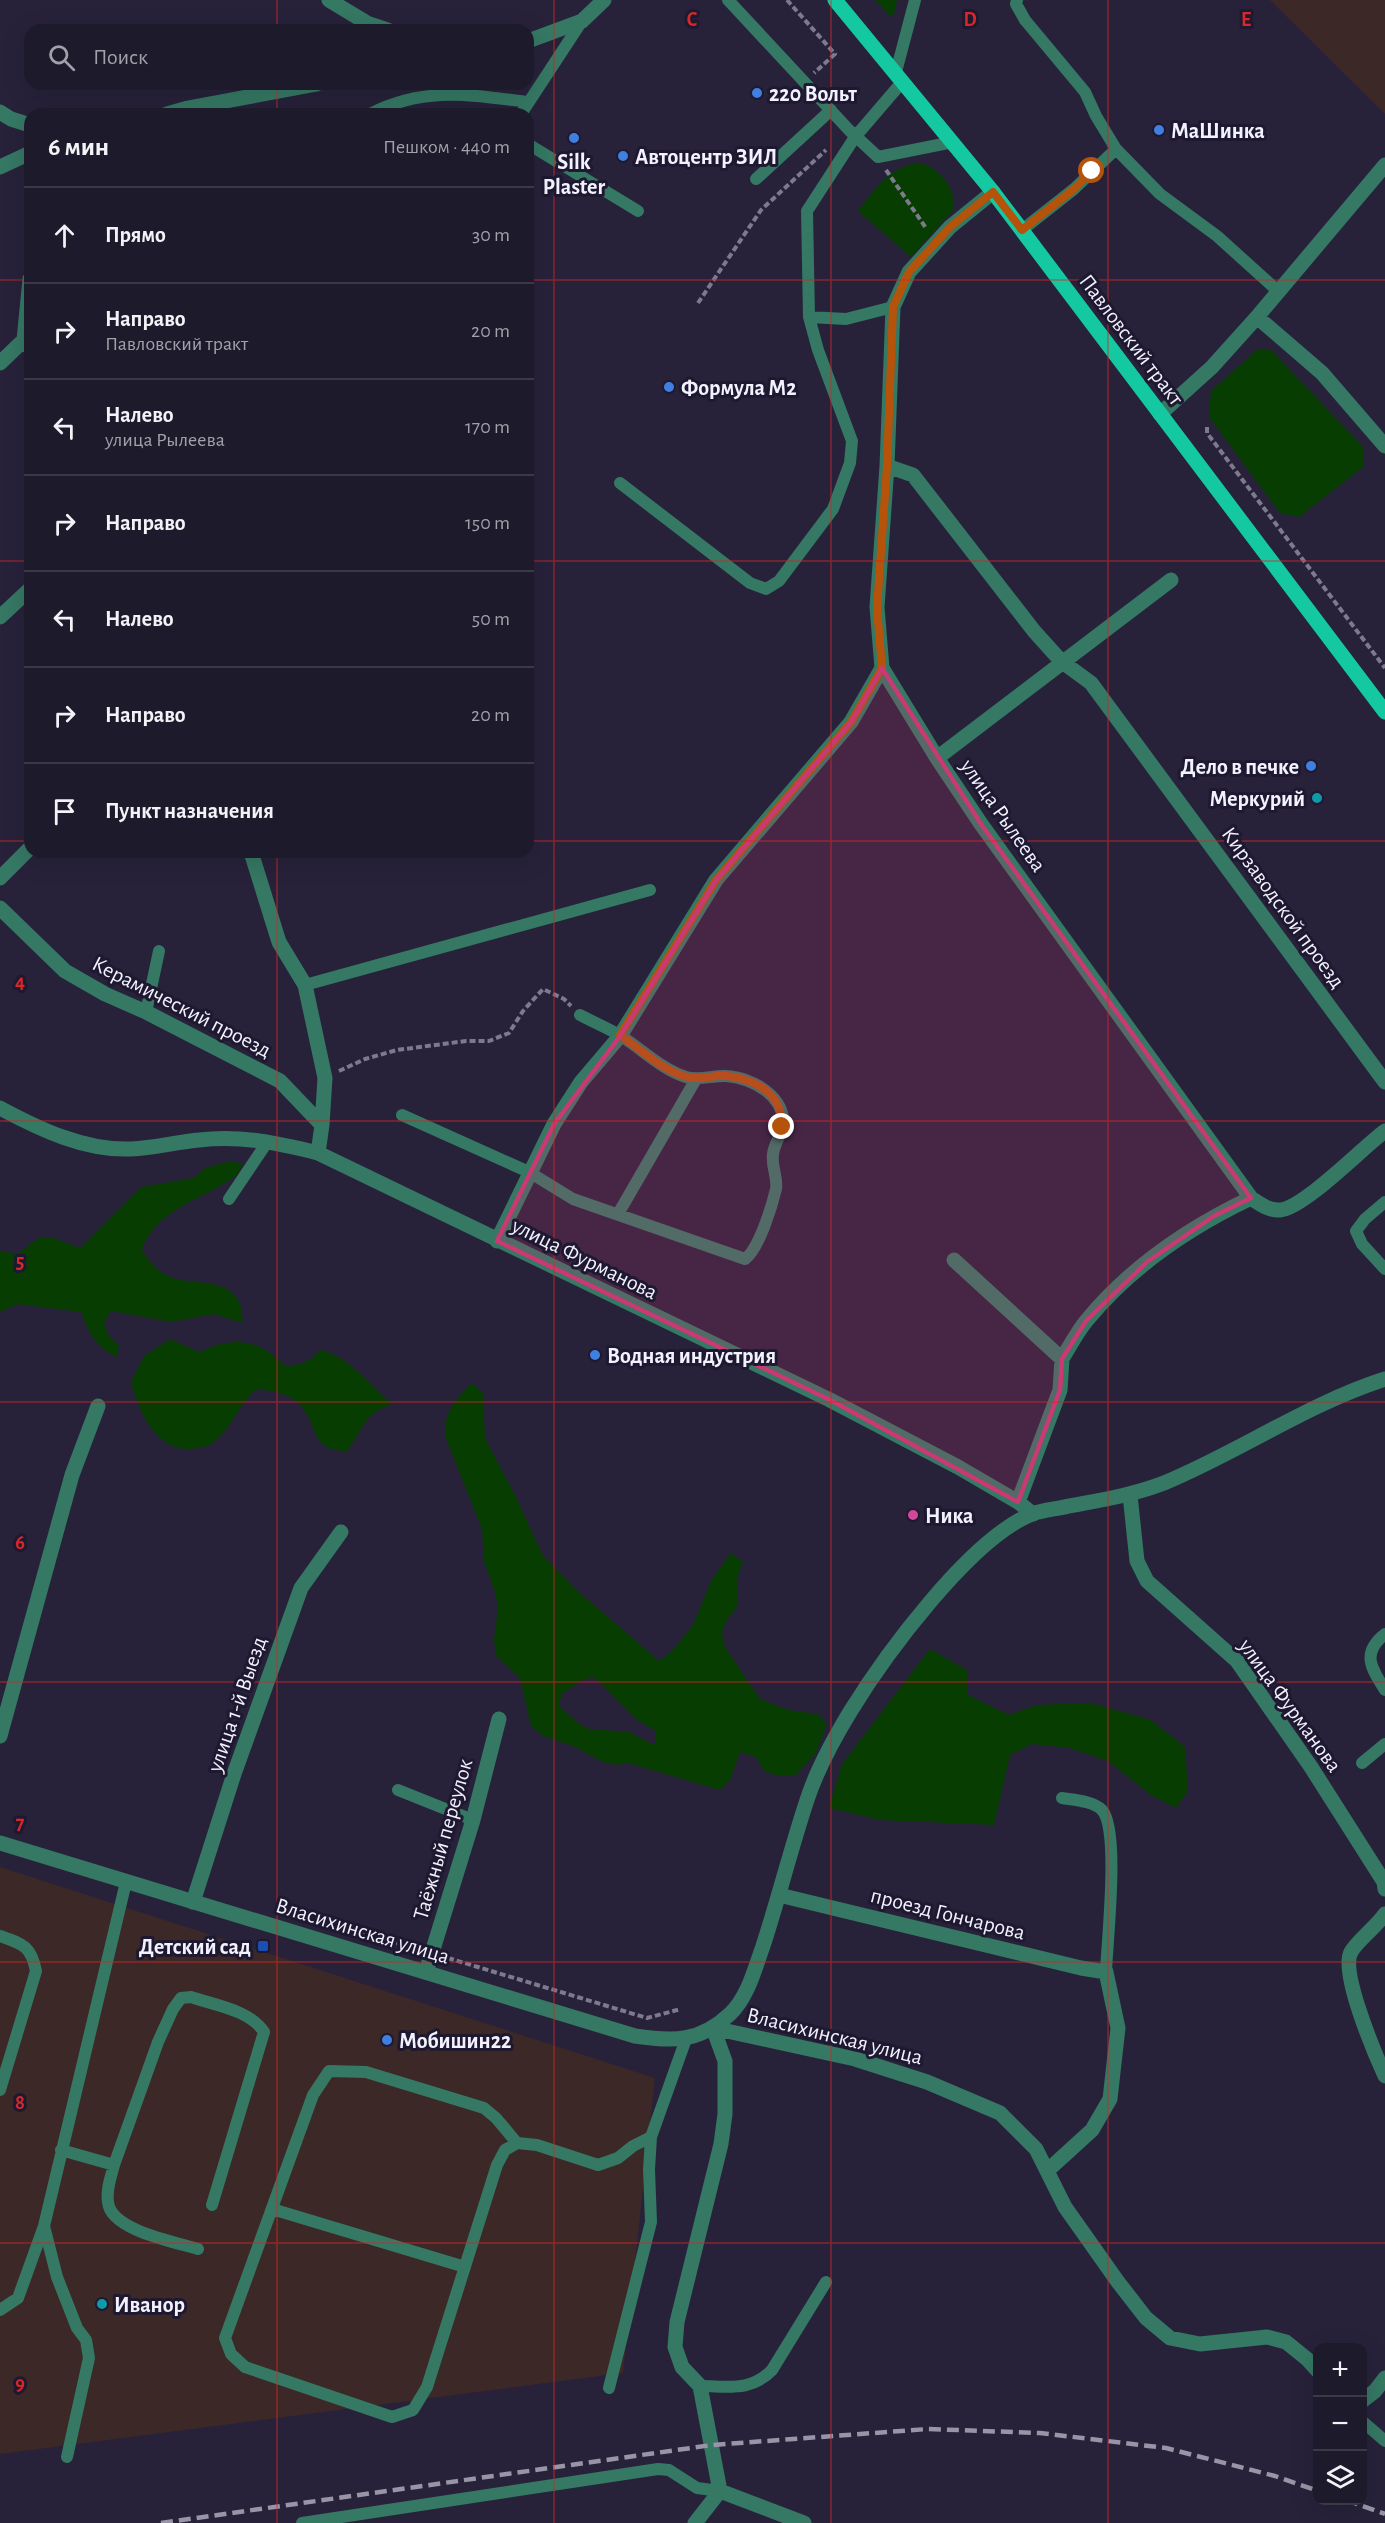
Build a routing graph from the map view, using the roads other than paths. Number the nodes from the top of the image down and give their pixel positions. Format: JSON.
{"nodes":[{"id":1,"x":329,"y":0,"type":"edge"},
{"id":2,"x":604,"y":0,"type":"edge"},
{"id":3,"x":728,"y":0,"type":"edge"},
{"id":4,"x":835,"y":0,"type":"edge"},
{"id":5,"x":915,"y":0,"type":"edge"},
{"id":6,"x":1017,"y":0,"type":"edge"},
{"id":7,"x":582,"y":21,"type":"junction"},
{"id":8,"x":370,"y":24,"type":"edge"},
{"id":9,"x":534,"y":39,"type":"edge"},
{"id":10,"x":899,"y":77,"type":"junction"},
{"id":11,"x":253,"y":90,"type":"edge"},
{"id":12,"x":528,"y":102,"type":"junction"},
{"id":13,"x":189,"y":108,"type":"edge"},
{"id":14,"x":382,"y":108,"type":"edge"},
{"id":15,"x":524,"y":108,"type":"edge"},
{"id":16,"x":831,"y":110,"type":"junction"},
{"id":17,"x":0,"y":112,"type":"edge"},
{"id":18,"x":24,"y":123,"type":"edge"},
{"id":19,"x":852,"y":133,"type":"junction"},
{"id":20,"x":953,"y":142,"type":"junction"},
{"id":21,"x":534,"y":148,"type":"edge"},
{"id":22,"x":1116,"y":149,"type":"junction"},
{"id":23,"x":24,"y":156,"type":"edge"},
{"id":24,"x":1385,"y":165,"type":"edge"},
{"id":25,"x":0,"y":167,"type":"edge"},
{"id":26,"x":756,"y":179,"type":"dead end"},
{"id":27,"x":993,"y":192,"type":"junction"},
{"id":28,"x":638,"y":211,"type":"dead end"},
{"id":29,"x":1022,"y":230,"type":"junction"},
{"id":30,"x":1279,"y":292,"type":"junction"},
{"id":31,"x":893,"y":307,"type":"junction"},
{"id":32,"x":809,"y":317,"type":"junction"},
{"id":33,"x":1257,"y":317,"type":"junction"},
{"id":34,"x":24,"y":346,"type":"edge"},
{"id":35,"x":0,"y":363,"type":"edge"},
{"id":36,"x":1160,"y":414,"type":"junction"},
{"id":37,"x":1385,"y":446,"type":"edge"},
{"id":38,"x":887,"y":466,"type":"junction"},
{"id":39,"x":620,"y":483,"type":"dead end"},
{"id":40,"x":1171,"y":580,"type":"dead end"},
{"id":41,"x":24,"y":595,"type":"edge"},
{"id":42,"x":0,"y":617,"type":"edge"},
{"id":43,"x":1061,"y":661,"type":"junction"},
{"id":44,"x":882,"y":668,"type":"junction"},
{"id":45,"x":1385,"y":712,"type":"edge"},
{"id":46,"x":937,"y":758,"type":"junction"},
{"id":47,"x":24,"y":854,"type":"edge"},
{"id":48,"x":253,"y":858,"type":"edge"},
{"id":49,"x":0,"y":878,"type":"edge"},
{"id":50,"x":650,"y":890,"type":"dead end"},
{"id":51,"x":0,"y":908,"type":"edge"},
{"id":52,"x":159,"y":951,"type":"dead end"},
{"id":53,"x":305,"y":985,"type":"junction"},
{"id":54,"x":146,"y":1012,"type":"junction"},
{"id":55,"x":580,"y":1015,"type":"road end"},
{"id":56,"x":620,"y":1035,"type":"junction"},
{"id":57,"x":696,"y":1079,"type":"junction"},
{"id":58,"x":1385,"y":1082,"type":"edge"},
{"id":59,"x":0,"y":1108,"type":"edge"},
{"id":60,"x":402,"y":1114,"type":"dead end"},
{"id":61,"x":322,"y":1125,"type":"junction"},
{"id":62,"x":1385,"y":1131,"type":"edge"},
{"id":63,"x":268,"y":1141,"type":"junction"},
{"id":64,"x":318,"y":1153,"type":"junction"},
{"id":65,"x":529,"y":1172,"type":"junction"},
{"id":66,"x":1251,"y":1198,"type":"junction"},
{"id":67,"x":229,"y":1199,"type":"dead end"},
{"id":68,"x":1385,"y":1202,"type":"edge"},
{"id":69,"x":618,"y":1214,"type":"junction"},
{"id":70,"x":497,"y":1241,"type":"junction"},
{"id":71,"x":954,"y":1260,"type":"dead end"},
{"id":72,"x":1385,"y":1269,"type":"edge"},
{"id":73,"x":1062,"y":1359,"type":"junction"},
{"id":74,"x":1385,"y":1379,"type":"edge"},
{"id":75,"x":98,"y":1406,"type":"dead end"},
{"id":76,"x":1130,"y":1495,"type":"junction"},
{"id":77,"x":1018,"y":1502,"type":"junction"},
{"id":78,"x":1033,"y":1514,"type":"junction"},
{"id":79,"x":341,"y":1532,"type":"dead end"},
{"id":80,"x":1385,"y":1634,"type":"edge"},
{"id":81,"x":1385,"y":1690,"type":"edge"},
{"id":82,"x":499,"y":1719,"type":"dead end"},
{"id":83,"x":0,"y":1736,"type":"edge"},
{"id":84,"x":1385,"y":1743,"type":"edge"},
{"id":85,"x":1362,"y":1763,"type":"dead end"},
{"id":86,"x":398,"y":1790,"type":"dead end"},
{"id":87,"x":1062,"y":1798,"type":"dead end"},
{"id":88,"x":473,"y":1820,"type":"junction"},
{"id":89,"x":0,"y":1843,"type":"edge"},
{"id":90,"x":126,"y":1882,"type":"junction"},
{"id":91,"x":1385,"y":1889,"type":"edge"},
{"id":92,"x":779,"y":1895,"type":"junction"},
{"id":93,"x":193,"y":1902,"type":"junction"},
{"id":94,"x":1385,"y":1914,"type":"edge"},
{"id":95,"x":0,"y":1936,"type":"edge"},
{"id":96,"x":426,"y":1972,"type":"junction"},
{"id":97,"x":1106,"y":1972,"type":"junction"},
{"id":98,"x":713,"y":2028,"type":"junction"},
{"id":99,"x":686,"y":2039,"type":"junction"},
{"id":100,"x":1385,"y":2076,"type":"edge"},
{"id":101,"x":0,"y":2090,"type":"edge"},
{"id":102,"x":651,"y":2137,"type":"junction"},
{"id":103,"x":517,"y":2143,"type":"junction"},
{"id":104,"x":61,"y":2150,"type":"junction"},
{"id":105,"x":114,"y":2165,"type":"junction"},
{"id":106,"x":1047,"y":2171,"type":"junction"},
{"id":107,"x":212,"y":2205,"type":"dead end"},
{"id":108,"x":272,"y":2209,"type":"junction"},
{"id":109,"x":44,"y":2226,"type":"junction"},
{"id":110,"x":198,"y":2249,"type":"dead end"},
{"id":111,"x":465,"y":2267,"type":"junction"},
{"id":112,"x":826,"y":2282,"type":"dead end"},
{"id":113,"x":0,"y":2310,"type":"edge"},
{"id":114,"x":1313,"y":2366,"type":"edge"},
{"id":115,"x":1385,"y":2378,"type":"edge"},
{"id":116,"x":700,"y":2386,"type":"junction"},
{"id":117,"x":609,"y":2388,"type":"dead end"},
{"id":118,"x":1367,"y":2398,"type":"edge"},
{"id":119,"x":1367,"y":2425,"type":"edge"},
{"id":120,"x":1385,"y":2441,"type":"edge"},
{"id":121,"x":67,"y":2457,"type":"dead end"},
{"id":122,"x":720,"y":2492,"type":"junction"},
{"id":123,"x":302,"y":2523,"type":"edge"},
{"id":124,"x":695,"y":2523,"type":"edge"},
{"id":125,"x":804,"y":2523,"type":"edge"}],
"edges":[{"from":1,"to":8,"type":"street"},
{"from":2,"to":7,"type":"street"},
{"from":3,"to":16,"type":"lane"},
{"from":4,"to":10,"type":"main road","name":"Павловский тракт"},
{"from":5,"to":10,"type":"lane"},
{"from":6,"to":22,"type":"lane"},
{"from":7,"to":9,"type":"street"},
{"from":7,"to":12,"type":"lane"},
{"from":10,"to":19,"type":"lane"},
{"from":10,"to":20,"type":"main road","name":"Павловский тракт"},
{"from":11,"to":13,"type":"street"},
{"from":12,"to":14,"type":"lane"},
{"from":12,"to":15,"type":"lane"},
{"from":16,"to":19,"type":"lane"},
{"from":16,"to":26,"type":"lane"},
{"from":17,"to":18,"type":"street"},
{"from":19,"to":20,"type":"lane"},
{"from":19,"to":32,"type":"lane"},
{"from":20,"to":27,"type":"main road","name":"Павловский тракт"},
{"from":21,"to":28,"type":"lane"},
{"from":22,"to":29,"type":"lane"},
{"from":22,"to":30,"type":"lane"},
{"from":23,"to":25,"type":"street"},
{"from":24,"to":30,"type":"street"},
{"from":27,"to":29,"type":"main road","name":"Павловский тракт"},
{"from":27,"to":31,"type":"street","name":"улица Рылеева"},
{"from":29,"to":36,"type":"main road","name":"Павловский тракт"},
{"from":30,"to":33,"type":"street"},
{"from":31,"to":32,"type":"lane"},
{"from":31,"to":38,"type":"street","name":"улица Рылеева"},
{"from":32,"to":39,"type":"lane"},
{"from":33,"to":36,"type":"street"},
{"from":33,"to":37,"type":"street"},
{"from":34,"to":35,"type":"street"},
{"from":36,"to":45,"type":"main road","name":"Павловский тракт"},
{"from":38,"to":43,"type":"street","name":"Кирзаводской проезд"},
{"from":38,"to":44,"type":"street","name":"улица Рылеева"},
{"from":40,"to":43,"type":"street"},
{"from":41,"to":42,"type":"street"},
{"from":43,"to":46,"type":"street"},
{"from":43,"to":58,"type":"street","name":"Кирзаводской проезд"},
{"from":44,"to":46,"type":"street","name":"улица Рылеева"},
{"from":44,"to":56,"type":"street"},
{"from":46,"to":66,"type":"street","name":"улица Рылеева"},
{"from":47,"to":49,"type":"street"},
{"from":48,"to":53,"type":"street"},
{"from":50,"to":53,"type":"lane"},
{"from":51,"to":54,"type":"street","name":"Керамический проезд"},
{"from":52,"to":54,"type":"lane"},
{"from":53,"to":61,"type":"street"},
{"from":54,"to":61,"type":"street","name":"Керамический проезд"},
{"from":55,"to":56,"type":"lane"},
{"from":56,"to":57,"type":"lane"},
{"from":56,"to":65,"type":"street"},
{"from":57,"to":69,"type":"lane"},
{"from":57,"to":69,"type":"lane"},
{"from":59,"to":63,"type":"street","name":"улица Фурманова"},
{"from":60,"to":65,"type":"lane"},
{"from":61,"to":64,"type":"street"},
{"from":62,"to":66,"type":"street"},
{"from":63,"to":64,"type":"street","name":"улица Фурманова"},
{"from":63,"to":67,"type":"lane"},
{"from":64,"to":70,"type":"street","name":"улица Фурманова"},
{"from":65,"to":69,"type":"lane"},
{"from":65,"to":70,"type":"street"},
{"from":66,"to":73,"type":"street"},
{"from":68,"to":72,"type":"lane"},
{"from":70,"to":77,"type":"street","name":"улица Фурманова"},
{"from":71,"to":73,"type":"street"},
{"from":73,"to":77,"type":"street"},
{"from":74,"to":76,"type":"street"},
{"from":75,"to":83,"type":"street"},
{"from":76,"to":78,"type":"street"},
{"from":76,"to":91,"type":"street","name":"улица Фурманова"},
{"from":77,"to":78,"type":"street","name":"улица Фурманова"},
{"from":78,"to":92,"type":"street","name":"Власихинская улица"},
{"from":79,"to":93,"type":"street","name":"улица 1-й Выезд"},
{"from":80,"to":81,"type":"lane"},
{"from":82,"to":88,"type":"street","name":"Таёжный переулок"},
{"from":84,"to":85,"type":"lane"},
{"from":86,"to":88,"type":"lane"},
{"from":87,"to":97,"type":"lane"},
{"from":88,"to":96,"type":"street","name":"Таёжный переулок"},
{"from":89,"to":90,"type":"street","name":"Власихинская улица"},
{"from":90,"to":93,"type":"street","name":"Власихинская улица"},
{"from":90,"to":104,"type":"lane"},
{"from":92,"to":97,"type":"street","name":"проезд Гончарова"},
{"from":92,"to":98,"type":"street","name":"Власихинская улица"},
{"from":93,"to":96,"type":"street","name":"Власихинская улица"},
{"from":94,"to":100,"type":"street"},
{"from":95,"to":101,"type":"lane"},
{"from":96,"to":99,"type":"street","name":"Власихинская улица"},
{"from":97,"to":106,"type":"street"},
{"from":98,"to":99,"type":"street","name":"Власихинская улица"},
{"from":98,"to":106,"type":"street","name":"Власихинская улица"},
{"from":98,"to":116,"type":"street"},
{"from":99,"to":102,"type":"lane"},
{"from":102,"to":103,"type":"lane"},
{"from":102,"to":117,"type":"lane"},
{"from":103,"to":108,"type":"lane"},
{"from":103,"to":111,"type":"lane"},
{"from":104,"to":105,"type":"lane"},
{"from":104,"to":109,"type":"lane"},
{"from":105,"to":107,"type":"lane"},
{"from":105,"to":110,"type":"lane"},
{"from":106,"to":114,"type":"street","name":"Власихинская улица"},
{"from":108,"to":111,"type":"lane"},
{"from":108,"to":111,"type":"lane"},
{"from":109,"to":113,"type":"lane"},
{"from":109,"to":121,"type":"lane"},
{"from":112,"to":116,"type":"lane"},
{"from":115,"to":118,"type":"street"},
{"from":116,"to":122,"type":"street"},
{"from":119,"to":120,"type":"lane"},
{"from":122,"to":123,"type":"lane"},
{"from":122,"to":124,"type":"street"},
{"from":122,"to":125,"type":"street"}]}
